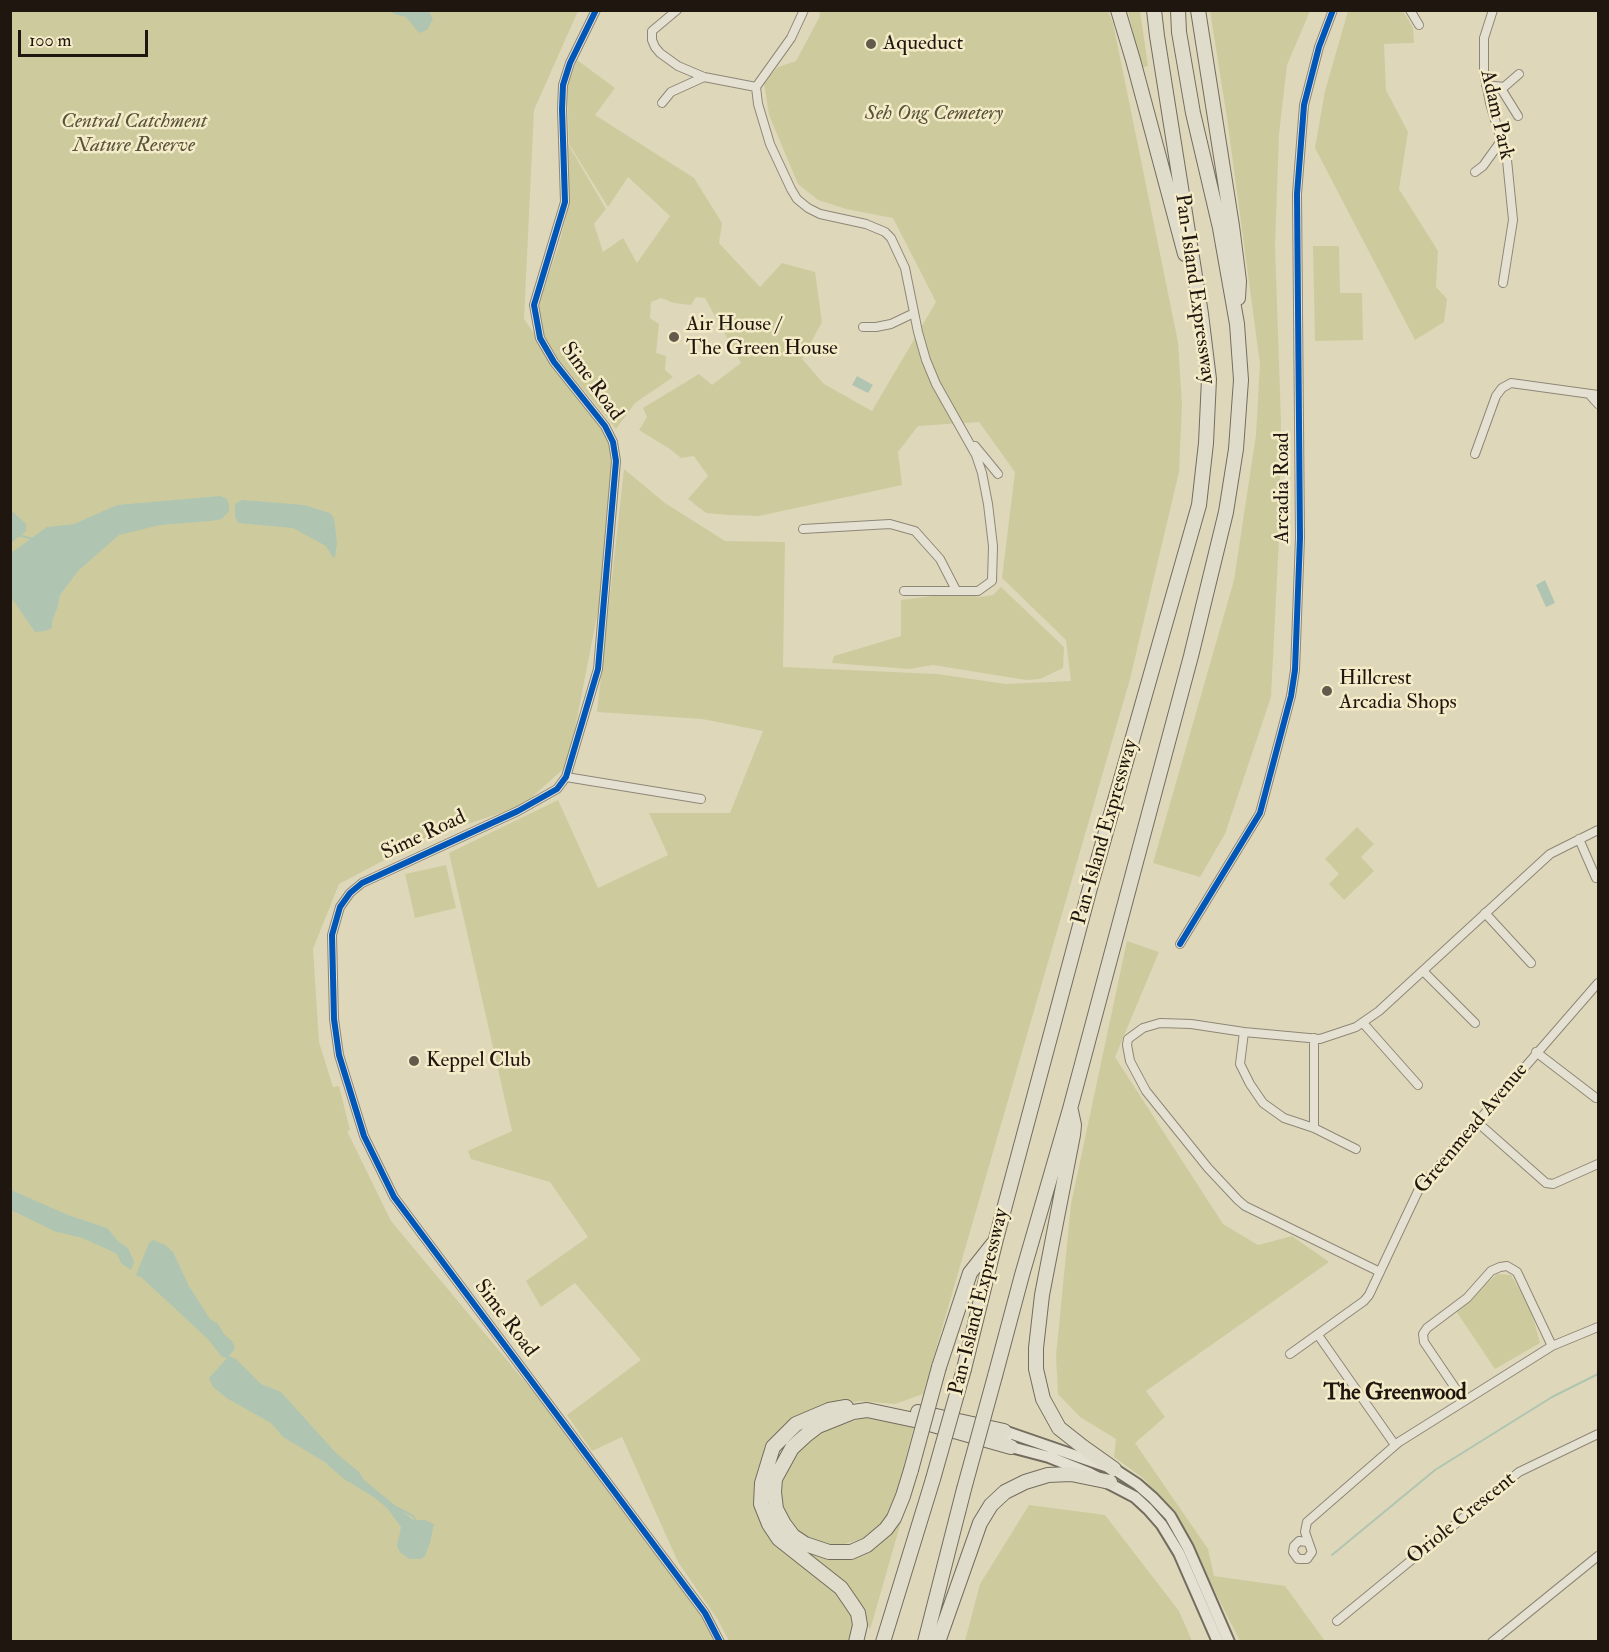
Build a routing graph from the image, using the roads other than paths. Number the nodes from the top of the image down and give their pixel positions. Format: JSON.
{"nodes":[{"id":1,"x":597,"y":10,"type":"edge"},
{"id":2,"x":677,"y":10,"type":"edge"},
{"id":3,"x":804,"y":10,"type":"edge"},
{"id":4,"x":1118,"y":10,"type":"edge"},
{"id":5,"x":1154,"y":10,"type":"edge"},
{"id":6,"x":1178,"y":10,"type":"edge"},
{"id":7,"x":1198,"y":10,"type":"edge"},
{"id":8,"x":1333,"y":10,"type":"edge"},
{"id":9,"x":1410,"y":10,"type":"edge"},
{"id":10,"x":1493,"y":10,"type":"edge"},
{"id":11,"x":1419,"y":25,"type":"dead end"},
{"id":12,"x":1519,"y":74,"type":"dead end"},
{"id":13,"x":704,"y":77,"type":"junction"},
{"id":14,"x":1486,"y":85,"type":"junction"},
{"id":15,"x":756,"y":87,"type":"junction"},
{"id":16,"x":1500,"y":87,"type":"junction"},
{"id":17,"x":662,"y":103,"type":"dead end"},
{"id":18,"x":1518,"y":116,"type":"dead end"},
{"id":19,"x":1501,"y":141,"type":"junction"},
{"id":20,"x":1475,"y":172,"type":"dead end"},
{"id":21,"x":1194,"y":269,"type":"junction"},
{"id":22,"x":1503,"y":283,"type":"dead end"},
{"id":23,"x":914,"y":312,"type":"junction"},
{"id":24,"x":1237,"y":324,"type":"junction"},
{"id":25,"x":863,"y":327,"type":"dead end"},
{"id":26,"x":1589,"y":394,"type":"junction"},
{"id":27,"x":1599,"y":395,"type":"edge"},
{"id":28,"x":1599,"y":404,"type":"edge"},
{"id":29,"x":967,"y":436,"type":"junction"},
{"id":30,"x":1475,"y":454,"type":"dead end"},
{"id":31,"x":998,"y":474,"type":"dead end"},
{"id":32,"x":803,"y":529,"type":"dead end"},
{"id":33,"x":956,"y":590,"type":"junction"},
{"id":34,"x":904,"y":591,"type":"dead end"},
{"id":35,"x":566,"y":777,"type":"junction"},
{"id":36,"x":701,"y":799,"type":"dead end"},
{"id":37,"x":1599,"y":830,"type":"edge"},
{"id":38,"x":1579,"y":839,"type":"junction"},
{"id":39,"x":1596,"y":878,"type":"dead end"},
{"id":40,"x":1485,"y":913,"type":"junction"},
{"id":41,"x":1180,"y":944,"type":"dead end"},
{"id":42,"x":1531,"y":963,"type":"dead end"},
{"id":43,"x":1423,"y":971,"type":"junction"},
{"id":44,"x":1598,"y":983,"type":"edge"},
{"id":45,"x":1363,"y":1023,"type":"junction"},
{"id":46,"x":1475,"y":1023,"type":"dead end"},
{"id":47,"x":1244,"y":1032,"type":"junction"},
{"id":48,"x":1314,"y":1038,"type":"junction"},
{"id":49,"x":1536,"y":1052,"type":"junction"},
{"id":50,"x":1418,"y":1085,"type":"dead end"},
{"id":51,"x":1596,"y":1098,"type":"dead end"},
{"id":52,"x":1070,"y":1109,"type":"junction"},
{"id":53,"x":1477,"y":1122,"type":"junction"},
{"id":54,"x":1314,"y":1128,"type":"junction"},
{"id":55,"x":1356,"y":1149,"type":"dead end"},
{"id":56,"x":1599,"y":1164,"type":"edge"},
{"id":57,"x":996,"y":1239,"type":"junction"},
{"id":58,"x":1380,"y":1272,"type":"junction"},
{"id":59,"x":1599,"y":1327,"type":"edge"},
{"id":60,"x":1318,"y":1335,"type":"junction"},
{"id":61,"x":1552,"y":1346,"type":"junction"},
{"id":62,"x":1290,"y":1354,"type":"dead end"},
{"id":63,"x":1464,"y":1401,"type":"junction"},
{"id":64,"x":1004,"y":1431,"type":"junction"},
{"id":65,"x":1599,"y":1434,"type":"edge"},
{"id":66,"x":1395,"y":1445,"type":"junction"},
{"id":67,"x":1011,"y":1448,"type":"junction"},
{"id":68,"x":1112,"y":1476,"type":"junction"},
{"id":69,"x":1307,"y":1542,"type":"dead end"},
{"id":70,"x":1599,"y":1556,"type":"edge"},
{"id":71,"x":1337,"y":1621,"type":"dead end"},
{"id":72,"x":720,"y":1641,"type":"edge"},
{"id":73,"x":856,"y":1641,"type":"edge"},
{"id":74,"x":883,"y":1641,"type":"edge"},
{"id":75,"x":925,"y":1641,"type":"edge"},
{"id":76,"x":938,"y":1641,"type":"edge"},
{"id":77,"x":1218,"y":1641,"type":"edge"},
{"id":78,"x":1229,"y":1641,"type":"edge"},
{"id":79,"x":1492,"y":1641,"type":"edge"}],
"edges":[{"from":1,"to":35,"type":"street","name":"Sime Road"},
{"from":2,"to":13,"type":"street"},
{"from":3,"to":15,"type":"street"},
{"from":4,"to":21,"type":"highway"},
{"from":5,"to":21,"type":"highway","name":"Pan-Island Expressway"},
{"from":6,"to":24,"type":"highway","name":"Pan-Island Expressway"},
{"from":7,"to":24,"type":"highway"},
{"from":8,"to":41,"type":"street","name":"Arcadia Road"},
{"from":9,"to":11,"type":"street"},
{"from":10,"to":14,"type":"street","name":"Adam Park"},
{"from":12,"to":16,"type":"street"},
{"from":13,"to":15,"type":"street"},
{"from":13,"to":17,"type":"street"},
{"from":14,"to":16,"type":"street"},
{"from":14,"to":19,"type":"street","name":"Adam Park"},
{"from":15,"to":23,"type":"street"},
{"from":16,"to":18,"type":"street"},
{"from":19,"to":20,"type":"street"},
{"from":19,"to":22,"type":"street","name":"Adam Park"},
{"from":21,"to":57,"type":"highway","name":"Pan-Island Expressway"},
{"from":23,"to":25,"type":"street"},
{"from":23,"to":29,"type":"street"},
{"from":24,"to":52,"type":"highway","name":"Pan-Island Expressway"},
{"from":26,"to":27,"type":"street"},
{"from":26,"to":28,"type":"street"},
{"from":26,"to":30,"type":"street"},
{"from":29,"to":31,"type":"street"},
{"from":29,"to":33,"type":"street"},
{"from":32,"to":33,"type":"street"},
{"from":33,"to":34,"type":"street"},
{"from":35,"to":36,"type":"street"},
{"from":35,"to":72,"type":"street","name":"Sime Road"},
{"from":37,"to":38,"type":"street"},
{"from":38,"to":39,"type":"street"},
{"from":38,"to":40,"type":"street"},
{"from":40,"to":42,"type":"street"},
{"from":40,"to":43,"type":"street"},
{"from":43,"to":45,"type":"street"},
{"from":43,"to":46,"type":"street"},
{"from":44,"to":49,"type":"street","name":"Greenmead Avenue"},
{"from":45,"to":48,"type":"street"},
{"from":45,"to":50,"type":"street"},
{"from":47,"to":48,"type":"street"},
{"from":47,"to":54,"type":"street"},
{"from":47,"to":58,"type":"street"},
{"from":48,"to":54,"type":"street"},
{"from":49,"to":51,"type":"street","name":"Greenmead Avenue"},
{"from":49,"to":53,"type":"street","name":"Greenmead Avenue"},
{"from":52,"to":68,"type":"highway"},
{"from":52,"to":75,"type":"highway","name":"Pan-Island Expressway","bridge":true},
{"from":53,"to":56,"type":"street"},
{"from":53,"to":58,"type":"street","name":"Greenmead Avenue"},
{"from":54,"to":55,"type":"street"},
{"from":57,"to":67,"type":"highway","bridge":true},
{"from":57,"to":74,"type":"highway","name":"Pan-Island Expressway","bridge":true},
{"from":58,"to":60,"type":"street","name":"Greenmead Avenue"},
{"from":59,"to":61,"type":"street"},
{"from":60,"to":62,"type":"street","name":"Greenmead Avenue"},
{"from":60,"to":66,"type":"street"},
{"from":61,"to":63,"type":"street"},
{"from":61,"to":63,"type":"street"},
{"from":63,"to":66,"type":"street"},
{"from":64,"to":67,"type":"main road"},
{"from":64,"to":68,"type":"main road"},
{"from":64,"to":73,"type":"highway"},
{"from":65,"to":71,"type":"street","name":"Oriole Crescent"},
{"from":66,"to":69,"type":"street"},
{"from":67,"to":68,"type":"main road"},
{"from":68,"to":76,"type":"highway"},
{"from":68,"to":77,"type":"main road"},
{"from":68,"to":78,"type":"main road"},
{"from":70,"to":79,"type":"street"}]}
